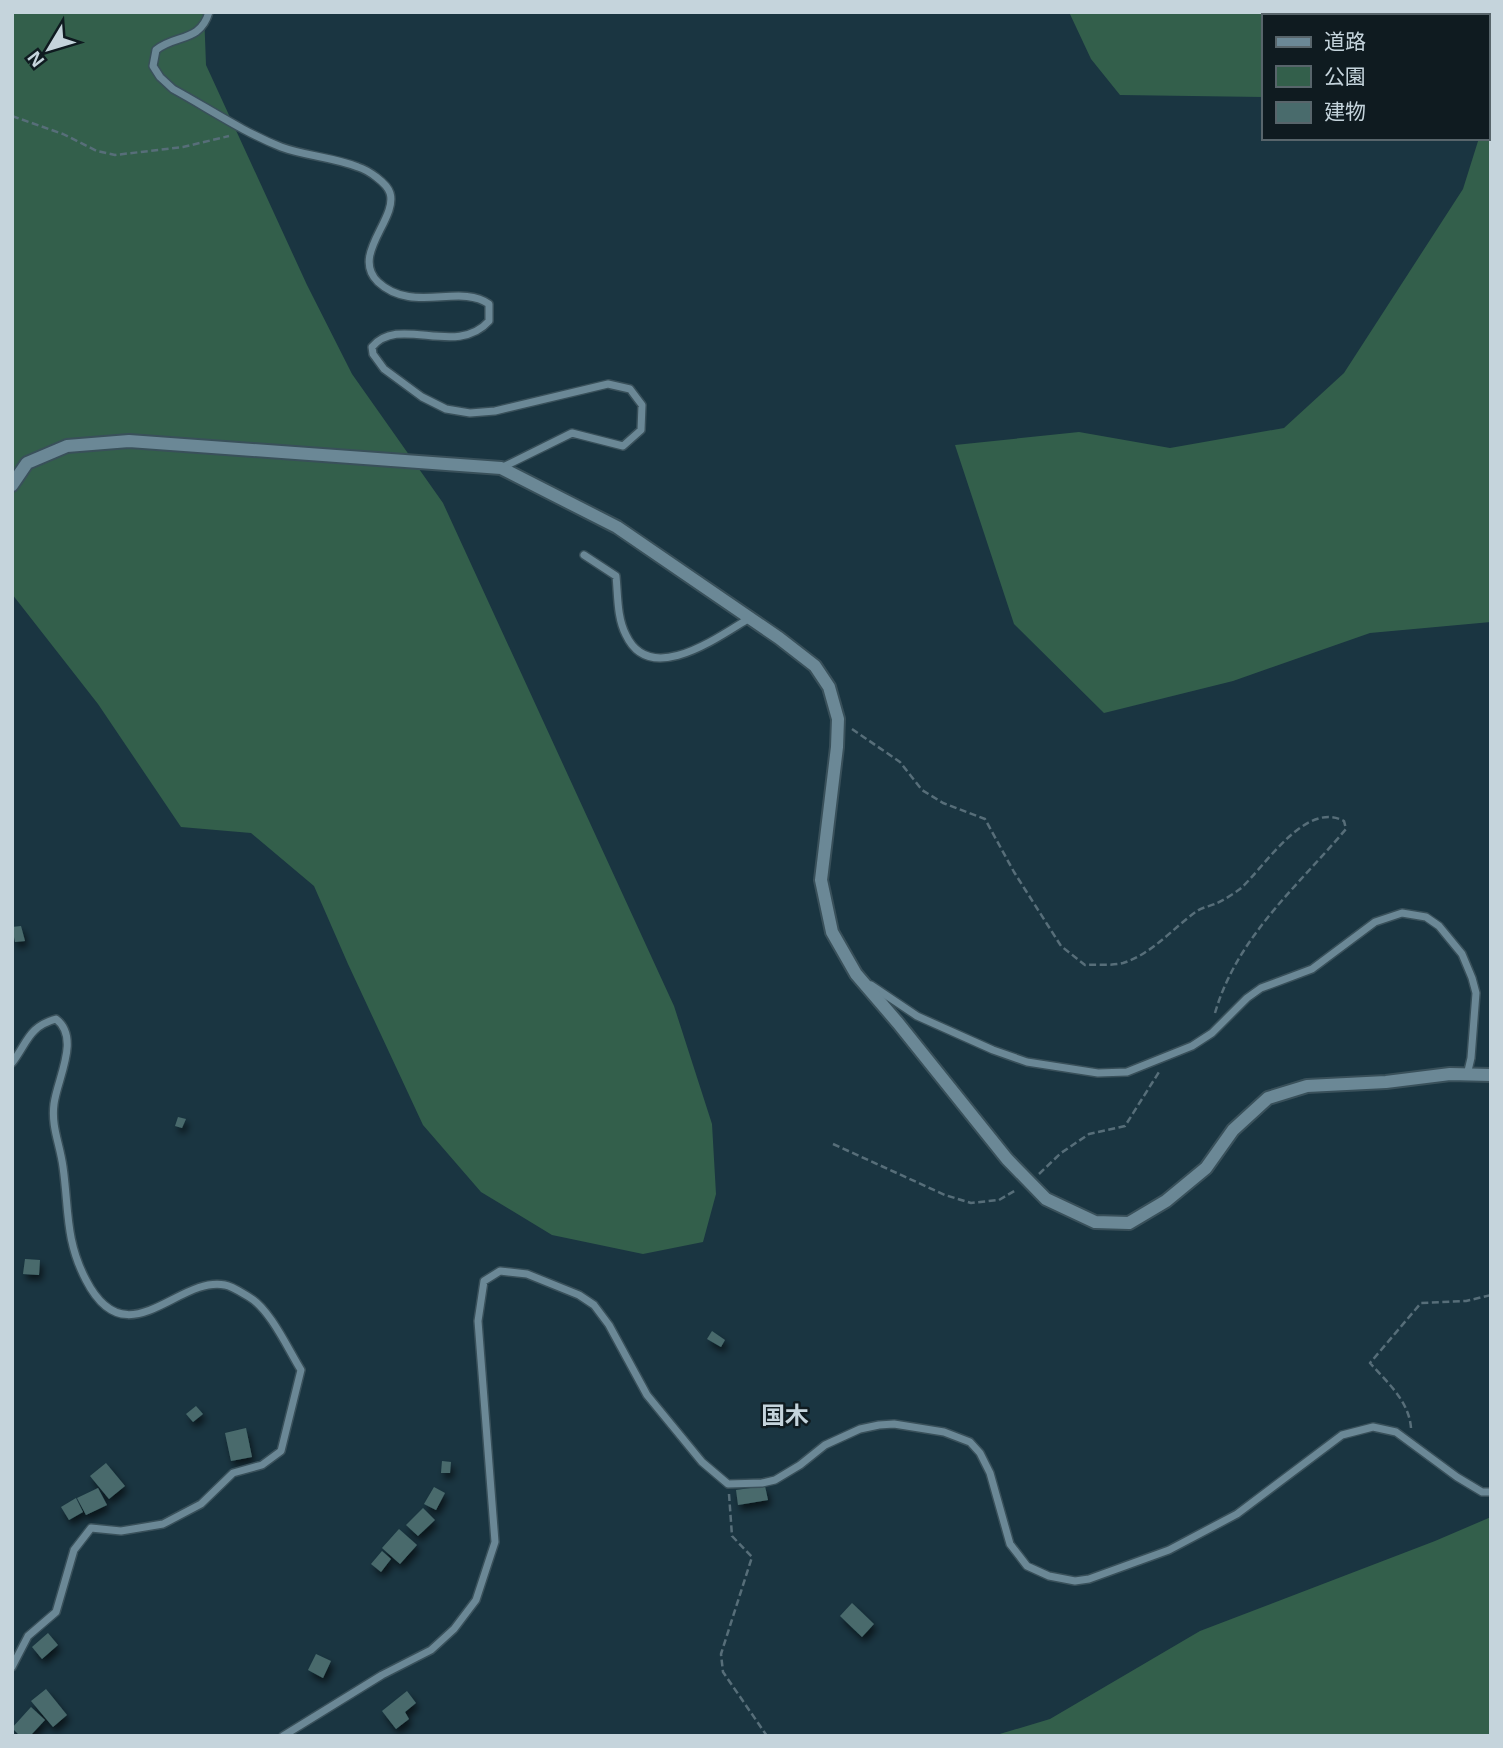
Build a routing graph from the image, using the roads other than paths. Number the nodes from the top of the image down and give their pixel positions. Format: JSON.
{"nodes":[{"id":1,"x":209,"y":12,"type":"edge"},
{"id":2,"x":501,"y":468,"type":"junction"},
{"id":3,"x":12,"y":485,"type":"edge"},
{"id":4,"x":583,"y":555,"type":"dead end"},
{"id":5,"x":748,"y":619,"type":"junction"},
{"id":6,"x":856,"y":974,"type":"junction"},
{"id":7,"x":12,"y":1063,"type":"edge"},
{"id":8,"x":1467,"y":1075,"type":"junction"},
{"id":9,"x":1491,"y":1075,"type":"edge"},
{"id":10,"x":1491,"y":1492,"type":"edge"},
{"id":11,"x":12,"y":1667,"type":"edge"},
{"id":12,"x":283,"y":1736,"type":"edge"}],
"edges":[{"from":1,"to":2,"type":"street"},
{"from":2,"to":3,"type":"street"},
{"from":2,"to":5,"type":"street"},
{"from":4,"to":5,"type":"street"},
{"from":5,"to":6,"type":"street"},
{"from":6,"to":8,"type":"street"},
{"from":6,"to":8,"type":"street"},
{"from":7,"to":11,"type":"street"},
{"from":8,"to":9,"type":"street"},
{"from":10,"to":12,"type":"street"}]}
